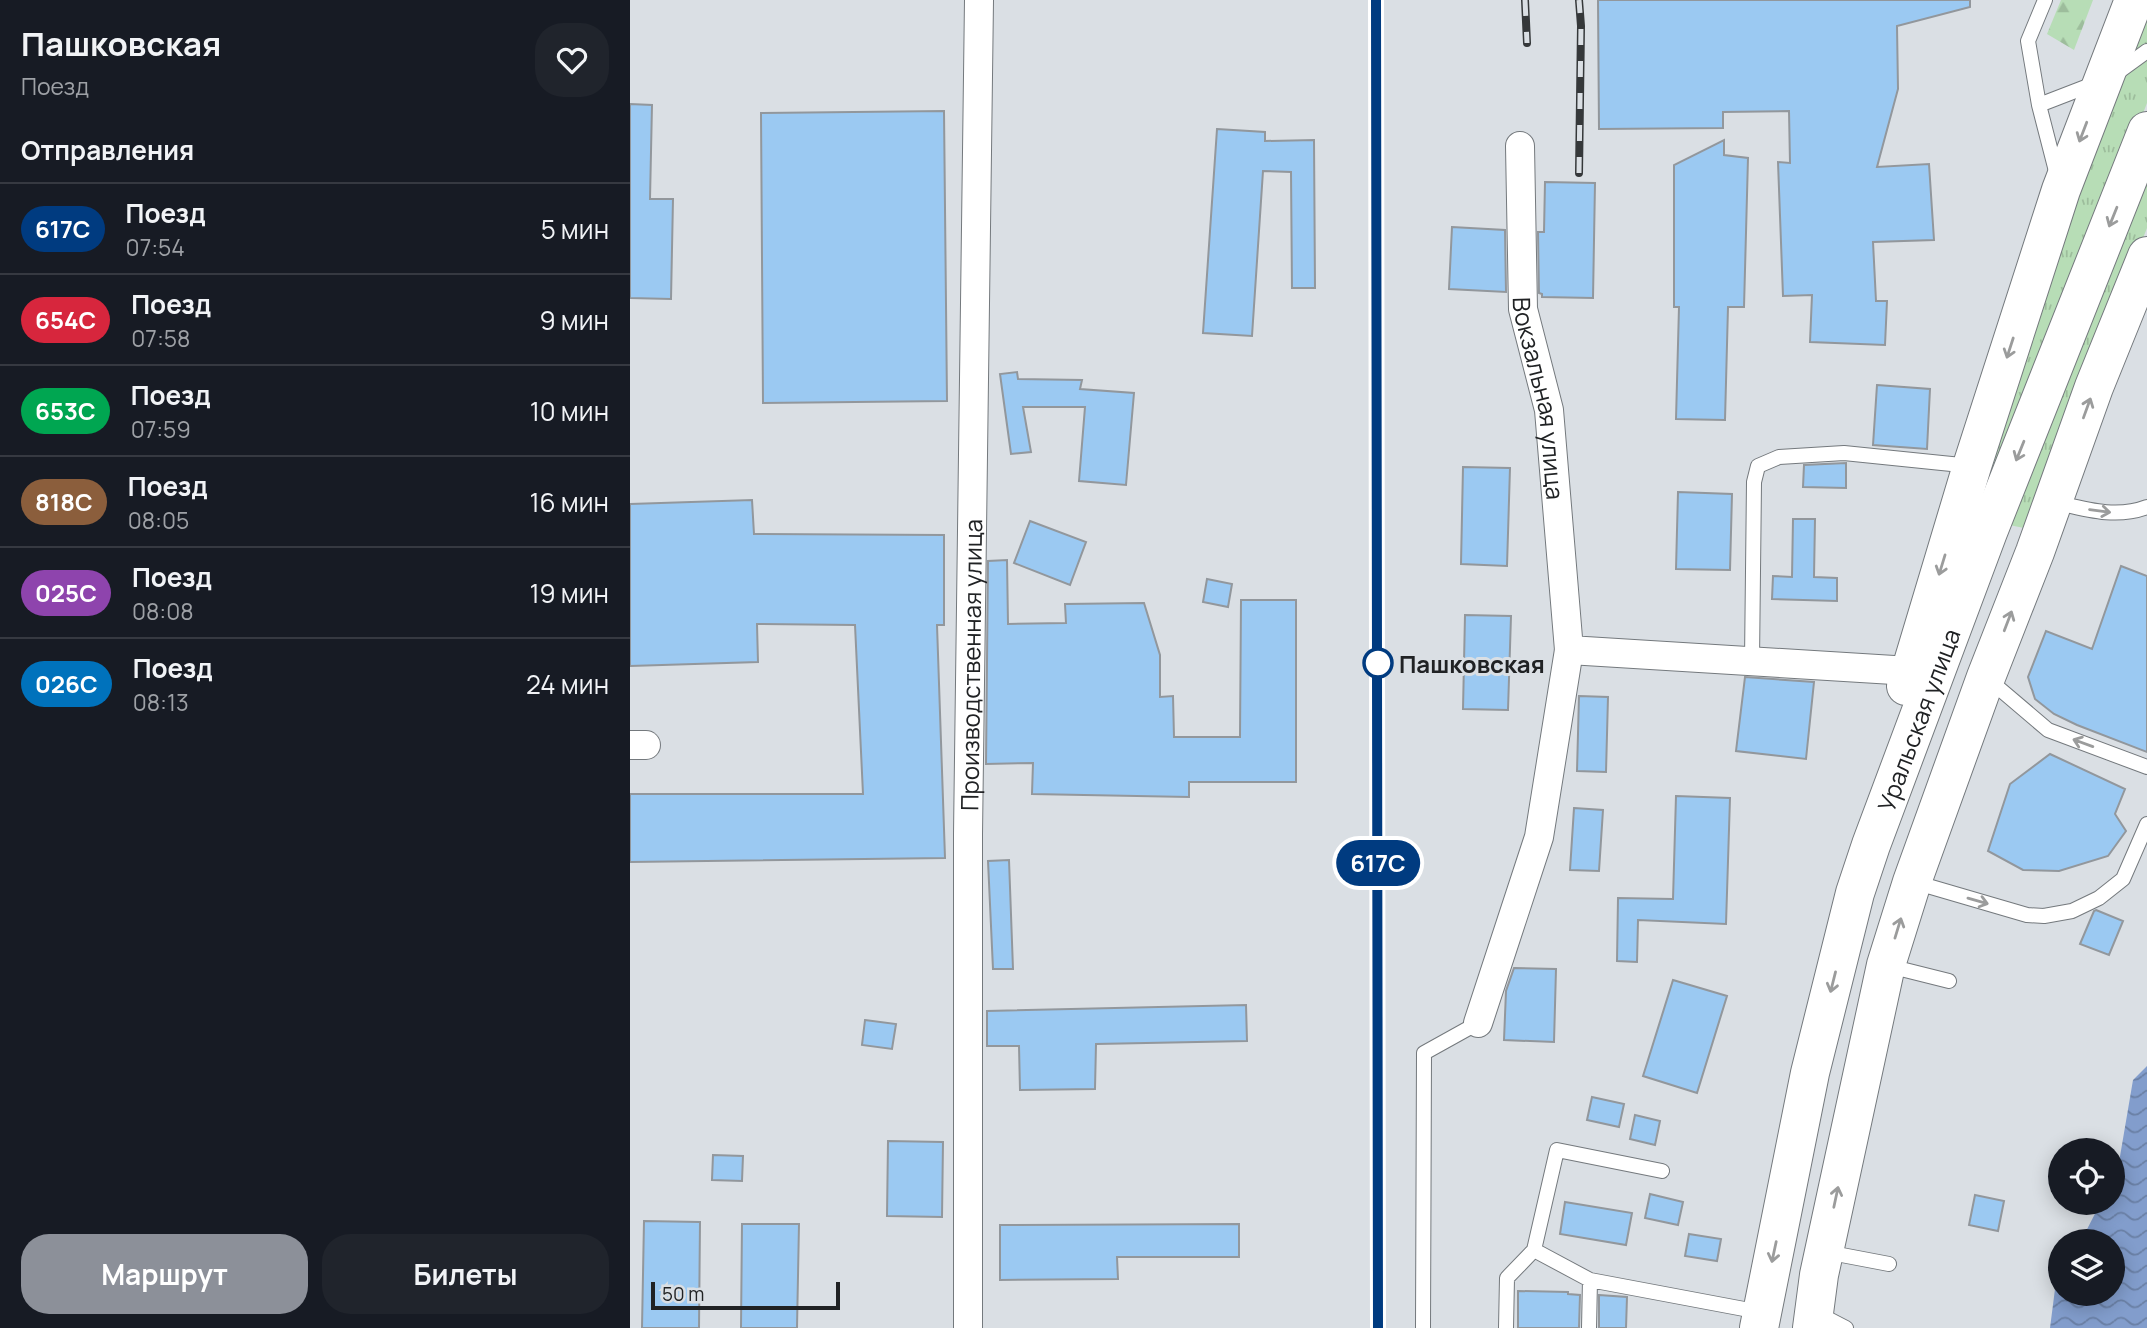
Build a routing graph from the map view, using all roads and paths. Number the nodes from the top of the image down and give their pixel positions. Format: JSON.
{"nodes":[{"id":1,"x":979,"y":0,"type":"edge"},
{"id":2,"x":2045,"y":0,"type":"edge"},
{"id":3,"x":2134,"y":0,"type":"edge"},
{"id":4,"x":2147,"y":51,"type":"edge"},
{"id":5,"x":2102,"y":80,"type":"junction"},
{"id":6,"x":2039,"y":105,"type":"junction"},
{"id":7,"x":2147,"y":131,"type":"edge"},
{"id":8,"x":1520,"y":146,"type":"dead end"},
{"id":9,"x":2061,"y":190,"type":"junction"},
{"id":10,"x":2145,"y":266,"type":"edge"},
{"id":11,"x":1972,"y":466,"type":"junction"},
{"id":12,"x":2053,"y":502,"type":"junction"},
{"id":13,"x":2147,"y":507,"type":"edge"},
{"id":14,"x":1569,"y":650,"type":"junction"},
{"id":15,"x":1752,"y":661,"type":"junction"},
{"id":16,"x":1910,"y":671,"type":"junction"},
{"id":17,"x":1986,"y":677,"type":"junction"},
{"id":18,"x":2147,"y":767,"type":"edge"},
{"id":19,"x":2147,"y":824,"type":"edge"},
{"id":20,"x":1871,"y":845,"type":"junction"},
{"id":21,"x":1913,"y":882,"type":"junction"},
{"id":22,"x":1886,"y":965,"type":"junction"},
{"id":23,"x":1948,"y":981,"type":"dead end"},
{"id":24,"x":1478,"y":1023,"type":"joint"},
{"id":25,"x":1662,"y":1171,"type":"dead end"},
{"id":26,"x":1534,"y":1250,"type":"junction"},
{"id":27,"x":1824,"y":1252,"type":"junction"},
{"id":28,"x":1889,"y":1264,"type":"dead end"},
{"id":29,"x":1590,"y":1280,"type":"junction"},
{"id":30,"x":1761,"y":1320,"type":"edge"},
{"id":31,"x":1824,"y":1323,"type":"edge"},
{"id":32,"x":968,"y":1328,"type":"edge"},
{"id":33,"x":1423,"y":1328,"type":"edge"},
{"id":34,"x":1506,"y":1328,"type":"edge"},
{"id":35,"x":1589,"y":1328,"type":"edge"}],
"edges":[{"from":1,"to":32,"type":"street","name":"Производственная улица"},
{"from":2,"to":6,"type":"lane"},
{"from":3,"to":5,"type":"main road"},
{"from":4,"to":5,"type":"lane"},
{"from":5,"to":6,"type":"lane"},
{"from":5,"to":9,"type":"main road","one_way":true},
{"from":6,"to":9,"type":"lane"},
{"from":7,"to":20,"type":"main road","name":"Уральская улица","one_way":true},
{"from":8,"to":14,"type":"street","name":"Вокзальная улица"},
{"from":9,"to":11,"type":"main road","one_way":true},
{"from":12,"to":10,"type":"main road","name":"Уральская улица","one_way":true},
{"from":11,"to":15,"type":"lane"},
{"from":11,"to":16,"type":"main road","one_way":true},
{"from":12,"to":13,"type":"lane","one_way":true},
{"from":17,"to":12,"type":"main road","name":"Уральская улица","one_way":true},
{"from":14,"to":15,"type":"street"},
{"from":14,"to":24,"type":"street","name":"Вокзальная улица"},
{"from":15,"to":16,"type":"street"},
{"from":16,"to":20,"type":"main road"},
{"from":18,"to":17,"type":"lane","one_way":true},
{"from":17,"to":21,"type":"main road","name":"Уральская улица"},
{"from":21,"to":19,"type":"lane","one_way":true},
{"from":20,"to":30,"type":"main road","name":"Уральская улица","one_way":true},
{"from":22,"to":21,"type":"main road","name":"Уральская улица","one_way":true},
{"from":22,"to":23,"type":"lane"},
{"from":27,"to":22,"type":"main road","name":"Уральская улица","one_way":true},
{"from":24,"to":33,"type":"lane"},
{"from":25,"to":26,"type":"lane"},
{"from":26,"to":29,"type":"lane"},
{"from":26,"to":34,"type":"lane"},
{"from":27,"to":28,"type":"lane"},
{"from":27,"to":31,"type":"main road","name":"Уральская улица"},
{"from":29,"to":30,"type":"lane"},
{"from":29,"to":35,"type":"lane"}]}
